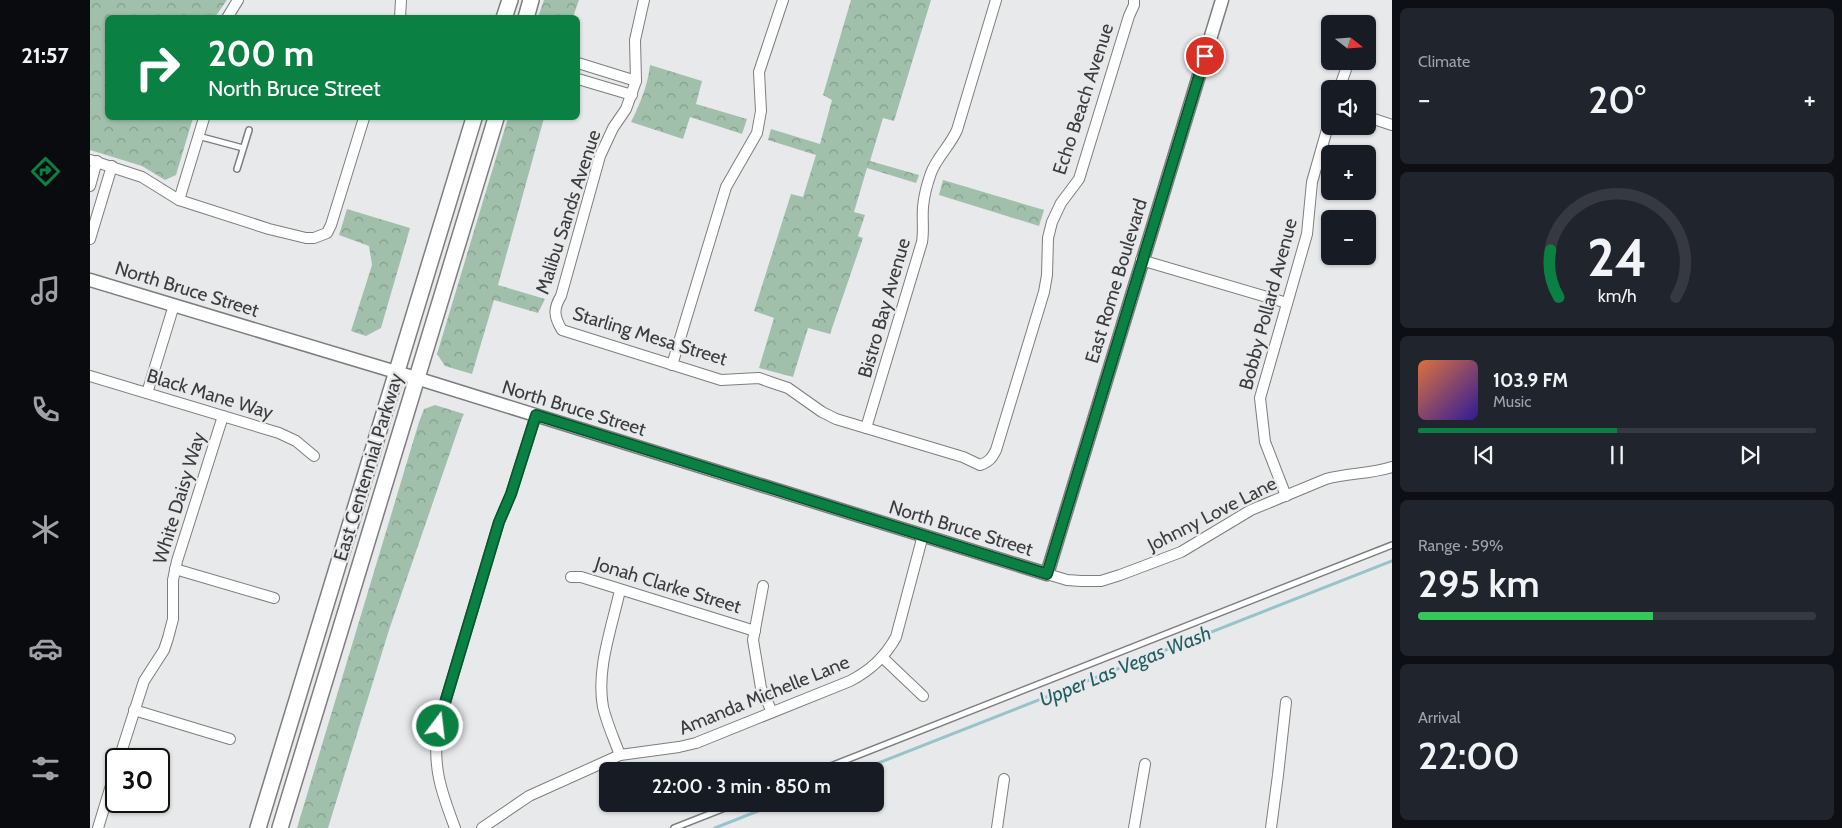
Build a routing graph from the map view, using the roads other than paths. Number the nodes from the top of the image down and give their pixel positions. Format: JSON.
{"nodes":[{"id":1,"x":238,"y":0,"type":"edge"},
{"id":2,"x":400,"y":0,"type":"edge"},
{"id":3,"x":510,"y":0,"type":"edge"},
{"id":4,"x":531,"y":0,"type":"edge"},
{"id":5,"x":644,"y":0,"type":"edge"},
{"id":6,"x":783,"y":0,"type":"edge"},
{"id":7,"x":996,"y":0,"type":"edge"},
{"id":8,"x":1134,"y":0,"type":"edge"},
{"id":9,"x":1222,"y":0,"type":"edge"},
{"id":10,"x":229,"y":15,"type":"edge"},
{"id":11,"x":400,"y":15,"type":"edge"},
{"id":12,"x":505,"y":15,"type":"edge"},
{"id":13,"x":527,"y":15,"type":"edge"},
{"id":14,"x":580,"y":64,"type":"edge"},
{"id":15,"x":580,"y":80,"type":"edge"},
{"id":16,"x":636,"y":81,"type":"junction"},
{"id":17,"x":632,"y":95,"type":"junction"},
{"id":18,"x":203,"y":120,"type":"edge"},
{"id":19,"x":363,"y":120,"type":"edge"},
{"id":20,"x":473,"y":120,"type":"edge"},
{"id":21,"x":495,"y":120,"type":"edge"},
{"id":22,"x":1376,"y":120,"type":"edge"},
{"id":23,"x":1392,"y":125,"type":"edge"},
{"id":24,"x":249,"y":130,"type":"dead end"},
{"id":25,"x":1325,"y":135,"type":"edge"},
{"id":26,"x":198,"y":136,"type":"junction"},
{"id":27,"x":243,"y":148,"type":"junction"},
{"id":28,"x":93,"y":161,"type":"edge"},
{"id":29,"x":112,"y":166,"type":"junction"},
{"id":30,"x":237,"y":168,"type":"dead end"},
{"id":31,"x":90,"y":186,"type":"edge"},
{"id":32,"x":179,"y":200,"type":"junction"},
{"id":33,"x":94,"y":213,"type":"edge"},
{"id":34,"x":90,"y":239,"type":"edge"},
{"id":35,"x":1141,"y":260,"type":"junction"},
{"id":36,"x":90,"y":280,"type":"edge"},
{"id":37,"x":1287,"y":303,"type":"junction"},
{"id":38,"x":174,"y":305,"type":"junction"},
{"id":39,"x":556,"y":321,"type":"joint"},
{"id":40,"x":672,"y":365,"type":"junction"},
{"id":41,"x":396,"y":372,"type":"junction"},
{"id":42,"x":90,"y":376,"type":"edge"},
{"id":43,"x":416,"y":378,"type":"junction"},
{"id":44,"x":147,"y":393,"type":"junction"},
{"id":45,"x":536,"y":415,"type":"junction"},
{"id":46,"x":223,"y":416,"type":"junction"},
{"id":47,"x":866,"y":428,"type":"junction"},
{"id":48,"x":314,"y":456,"type":"dead end"},
{"id":49,"x":987,"y":463,"type":"joint"},
{"id":50,"x":1392,"y":467,"type":"edge"},
{"id":51,"x":1286,"y":496,"type":"junction"},
{"id":52,"x":923,"y":536,"type":"junction"},
{"id":53,"x":1392,"y":545,"type":"edge"},
{"id":54,"x":175,"y":569,"type":"junction"},
{"id":55,"x":1047,"y":574,"type":"junction"},
{"id":56,"x":571,"y":577,"type":"dead end"},
{"id":57,"x":763,"y":586,"type":"dead end"},
{"id":58,"x":620,"y":590,"type":"junction"},
{"id":59,"x":274,"y":598,"type":"dead end"},
{"id":60,"x":755,"y":630,"type":"junction"},
{"id":61,"x":882,"y":657,"type":"junction"},
{"id":62,"x":923,"y":696,"type":"dead end"},
{"id":63,"x":1286,"y":702,"type":"dead end"},
{"id":64,"x":134,"y":710,"type":"junction"},
{"id":65,"x":772,"y":712,"type":"junction"},
{"id":66,"x":230,"y":739,"type":"dead end"},
{"id":67,"x":122,"y":748,"type":"edge"},
{"id":68,"x":620,"y":754,"type":"junction"},
{"id":69,"x":841,"y":762,"type":"edge"},
{"id":70,"x":1145,"y":764,"type":"dead end"},
{"id":71,"x":1004,"y":779,"type":"dead end"},
{"id":72,"x":105,"y":805,"type":"edge"},
{"id":73,"x":715,"y":812,"type":"edge"},
{"id":74,"x":98,"y":828,"type":"edge"},
{"id":75,"x":258,"y":828,"type":"edge"},
{"id":76,"x":280,"y":828,"type":"edge"},
{"id":77,"x":455,"y":828,"type":"edge"},
{"id":78,"x":482,"y":828,"type":"edge"},
{"id":79,"x":674,"y":828,"type":"edge"},
{"id":80,"x":997,"y":828,"type":"edge"},
{"id":81,"x":1134,"y":828,"type":"edge"},
{"id":82,"x":1271,"y":828,"type":"edge"}],
"edges":[{"from":1,"to":10,"type":"street"},
{"from":2,"to":11,"type":"street"},
{"from":3,"to":12,"type":"main road"},
{"from":4,"to":13,"type":"main road"},
{"from":5,"to":16,"type":"street","name":"Malibu Sands Avenue"},
{"from":6,"to":40,"type":"street"},
{"from":7,"to":47,"type":"street","name":"Bistro Bay Avenue"},
{"from":8,"to":49,"type":"street","name":"Echo Beach Avenue"},
{"from":9,"to":35,"type":"street","name":"East Rome Boulevard"},
{"from":14,"to":16,"type":"street"},
{"from":15,"to":17,"type":"street"},
{"from":16,"to":17,"type":"street","name":"Malibu Sands Avenue"},
{"from":17,"to":39,"type":"street","name":"Malibu Sands Avenue"},
{"from":18,"to":26,"type":"street"},
{"from":19,"to":32,"type":"street"},
{"from":20,"to":41,"type":"main road","name":"East Centennial Parkway"},
{"from":21,"to":43,"type":"main road","name":"East Centennial Parkway"},
{"from":22,"to":23,"type":"street"},
{"from":24,"to":27,"type":"lane"},
{"from":25,"to":37,"type":"street","name":"Bobby Pollard Avenue"},
{"from":26,"to":27,"type":"lane"},
{"from":26,"to":32,"type":"street"},
{"from":27,"to":30,"type":"lane"},
{"from":28,"to":29,"type":"street"},
{"from":28,"to":31,"type":"street"},
{"from":29,"to":32,"type":"street"},
{"from":29,"to":33,"type":"street"},
{"from":33,"to":34,"type":"street"},
{"from":35,"to":37,"type":"street"},
{"from":35,"to":55,"type":"street","name":"East Rome Boulevard"},
{"from":36,"to":38,"type":"street","name":"North Bruce Street"},
{"from":37,"to":51,"type":"street","name":"Bobby Pollard Avenue"},
{"from":38,"to":41,"type":"street","name":"North Bruce Street"},
{"from":38,"to":44,"type":"street"},
{"from":39,"to":40,"type":"street","name":"Starling Mesa Street"},
{"from":40,"to":47,"type":"street","name":"Starling Mesa Street"},
{"from":41,"to":43,"type":"street","name":"North Bruce Street"},
{"from":41,"to":75,"type":"main road","name":"East Centennial Parkway"},
{"from":42,"to":44,"type":"street","name":"Black Mane Way"},
{"from":43,"to":45,"type":"street","name":"North Bruce Street"},
{"from":43,"to":76,"type":"main road","name":"East Centennial Parkway"},
{"from":44,"to":46,"type":"street","name":"Black Mane Way"},
{"from":45,"to":52,"type":"street","name":"North Bruce Street"},
{"from":45,"to":77,"type":"street"},
{"from":46,"to":48,"type":"street","name":"Black Mane Way"},
{"from":46,"to":54,"type":"street","name":"White Daisy Way"},
{"from":47,"to":49,"type":"street","name":"Starling Mesa Street"},
{"from":50,"to":51,"type":"street","name":"Johnny Love Lane"},
{"from":51,"to":55,"type":"street","name":"Johnny Love Lane"},
{"from":52,"to":55,"type":"street","name":"North Bruce Street"},
{"from":52,"to":61,"type":"street","name":"Amanda Michelle Lane"},
{"from":53,"to":69,"type":"lane"},
{"from":54,"to":59,"type":"street"},
{"from":54,"to":64,"type":"street","name":"White Daisy Way"},
{"from":56,"to":58,"type":"street","name":"Jonah Clarke Street"},
{"from":57,"to":60,"type":"street"},
{"from":58,"to":60,"type":"street","name":"Jonah Clarke Street"},
{"from":58,"to":68,"type":"street"},
{"from":60,"to":65,"type":"street"},
{"from":61,"to":62,"type":"street"},
{"from":61,"to":65,"type":"street","name":"Amanda Michelle Lane"},
{"from":63,"to":82,"type":"street"},
{"from":64,"to":66,"type":"street"},
{"from":64,"to":67,"type":"street","name":"White Daisy Way"},
{"from":65,"to":68,"type":"street","name":"Amanda Michelle Lane"},
{"from":68,"to":78,"type":"street","name":"Amanda Michelle Lane"},
{"from":70,"to":81,"type":"street"},
{"from":71,"to":80,"type":"street"},
{"from":72,"to":74,"type":"street"},
{"from":73,"to":79,"type":"lane"}]}
